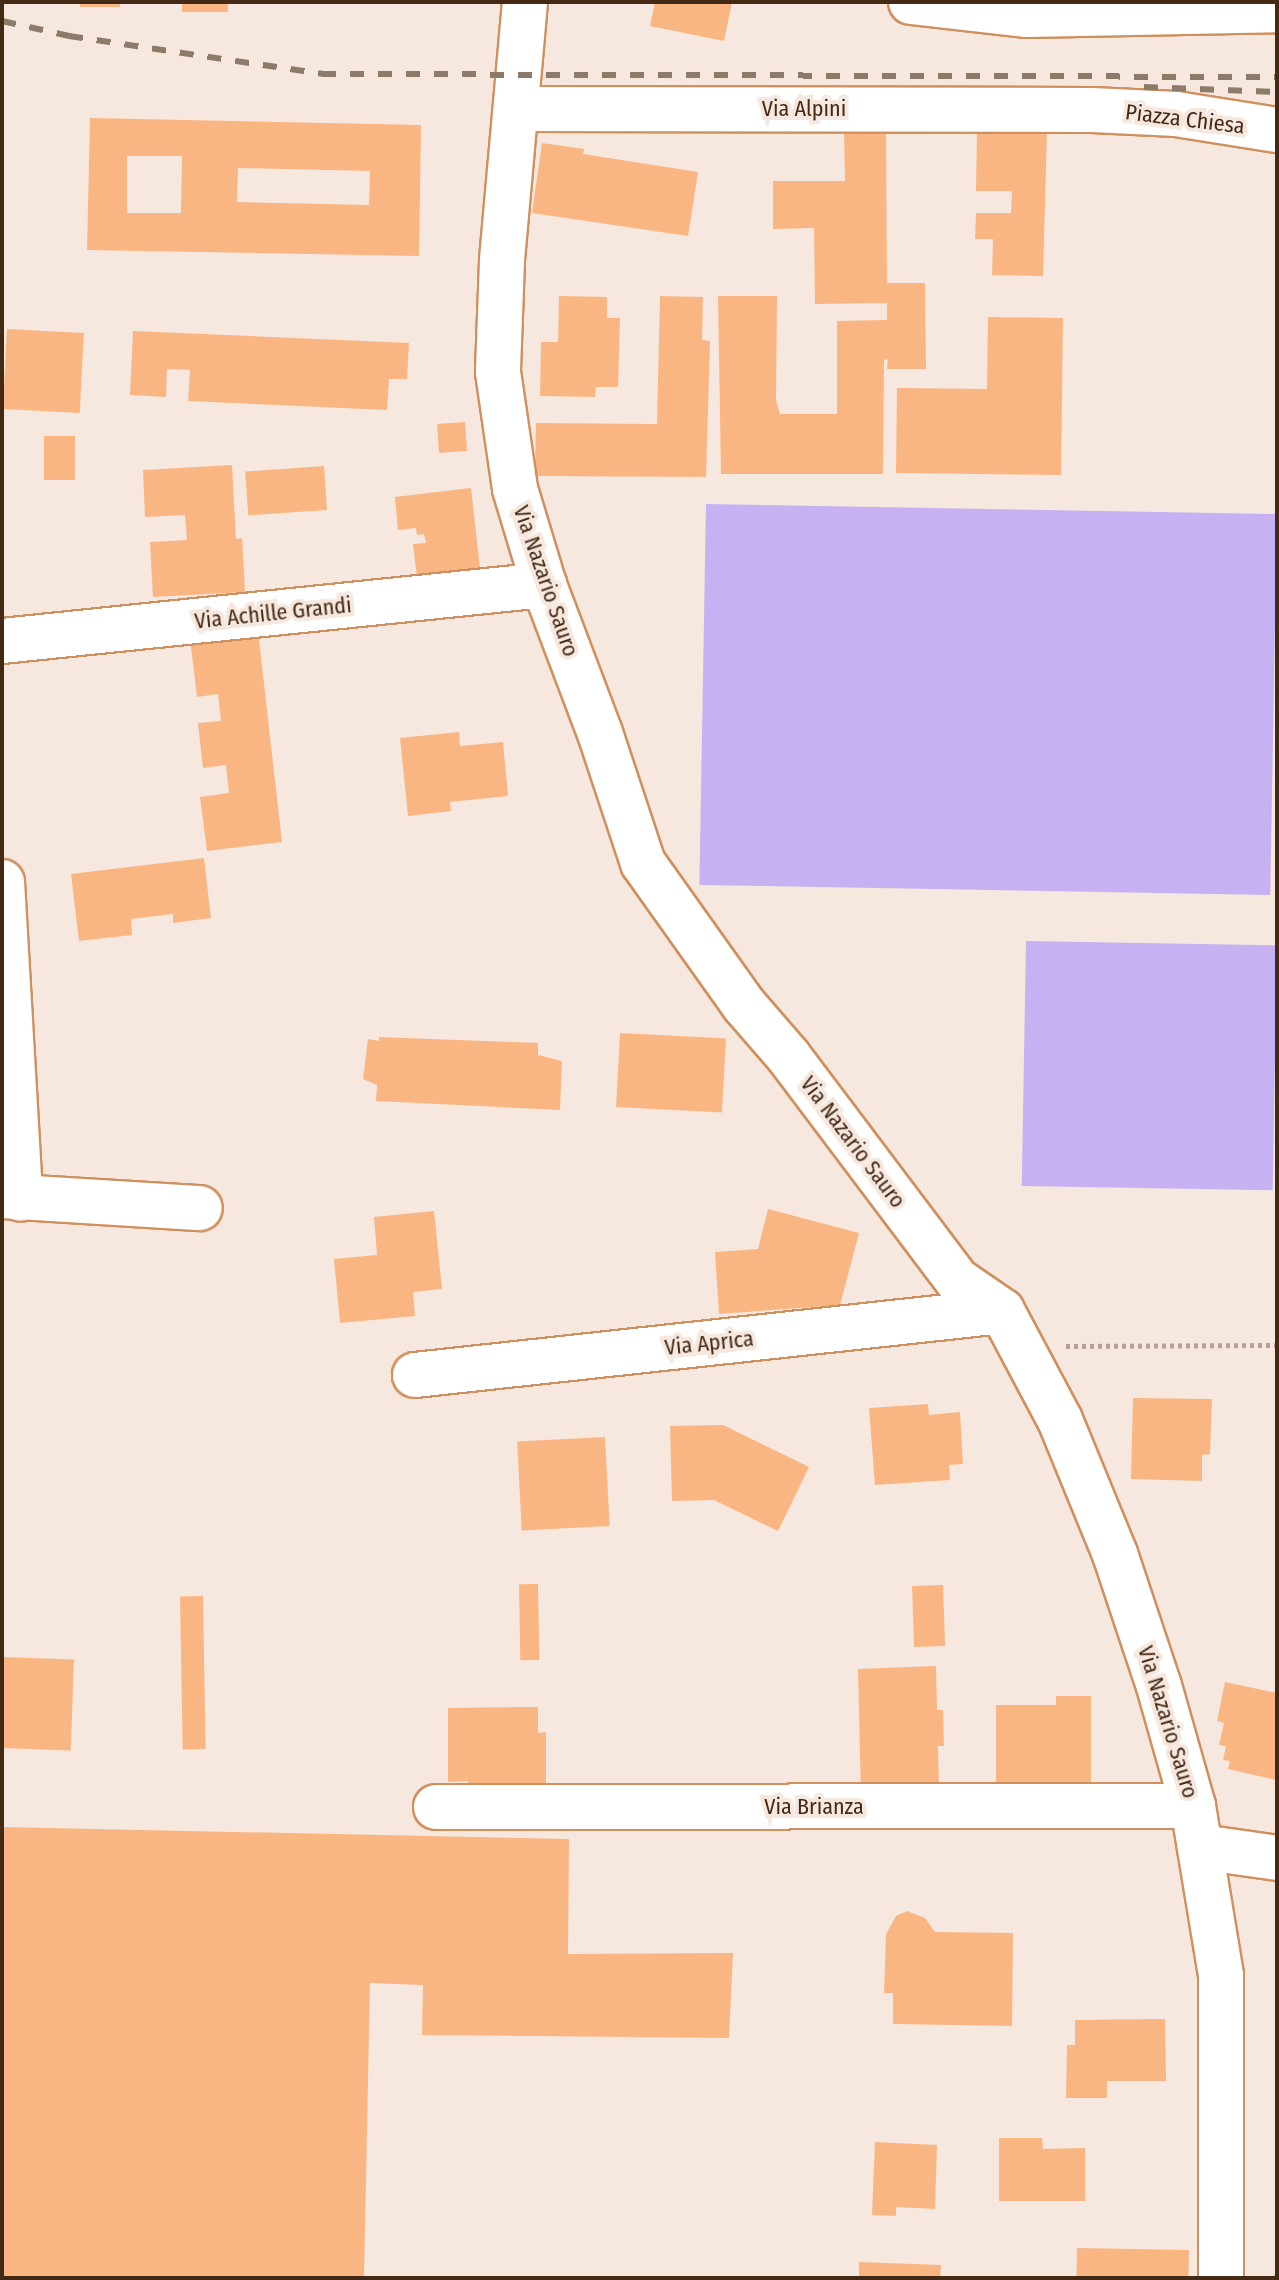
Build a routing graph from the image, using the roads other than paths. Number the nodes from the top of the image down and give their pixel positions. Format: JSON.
{"nodes":[{"id":1,"x":525,"y":2,"type":"edge"},
{"id":2,"x":911,"y":2,"type":"edge"},
{"id":3,"x":1277,"y":10,"type":"edge"},
{"id":4,"x":516,"y":109,"type":"junction"},
{"id":5,"x":1092,"y":110,"type":"joint"},
{"id":6,"x":1277,"y":130,"type":"edge"},
{"id":7,"x":544,"y":585,"type":"junction"},
{"id":8,"x":2,"y":641,"type":"edge"},
{"id":9,"x":2,"y":882,"type":"edge"},
{"id":10,"x":11,"y":1197,"type":"edge"},
{"id":11,"x":200,"y":1208,"type":"dead end"},
{"id":12,"x":1012,"y":1329,"type":"junction"},
{"id":13,"x":415,"y":1375,"type":"dead end"},
{"id":14,"x":436,"y":1807,"type":"dead end"},
{"id":15,"x":1197,"y":1826,"type":"junction"},
{"id":16,"x":1277,"y":1858,"type":"edge"},
{"id":17,"x":1221,"y":2278,"type":"edge"}],
"edges":[{"from":1,"to":4,"type":"street","name":"Via Nazario Sauro"},
{"from":2,"to":3,"type":"street"},
{"from":4,"to":5,"type":"street","name":"Via Alpini"},
{"from":4,"to":7,"type":"street","name":"Via Nazario Sauro"},
{"from":5,"to":6,"type":"street","name":"Piazza Chiesa"},
{"from":7,"to":8,"type":"street","name":"Via Achille Grandi"},
{"from":7,"to":12,"type":"street","name":"Via Nazario Sauro"},
{"from":9,"to":10,"type":"street"},
{"from":10,"to":11,"type":"street"},
{"from":12,"to":13,"type":"street","name":"Via Aprica"},
{"from":12,"to":15,"type":"street","name":"Via Nazario Sauro"},
{"from":14,"to":15,"type":"street","name":"Via Brianza"},
{"from":15,"to":16,"type":"street","name":"Via Brianza"},
{"from":15,"to":17,"type":"street","name":"Via Nazario Sauro"}]}
